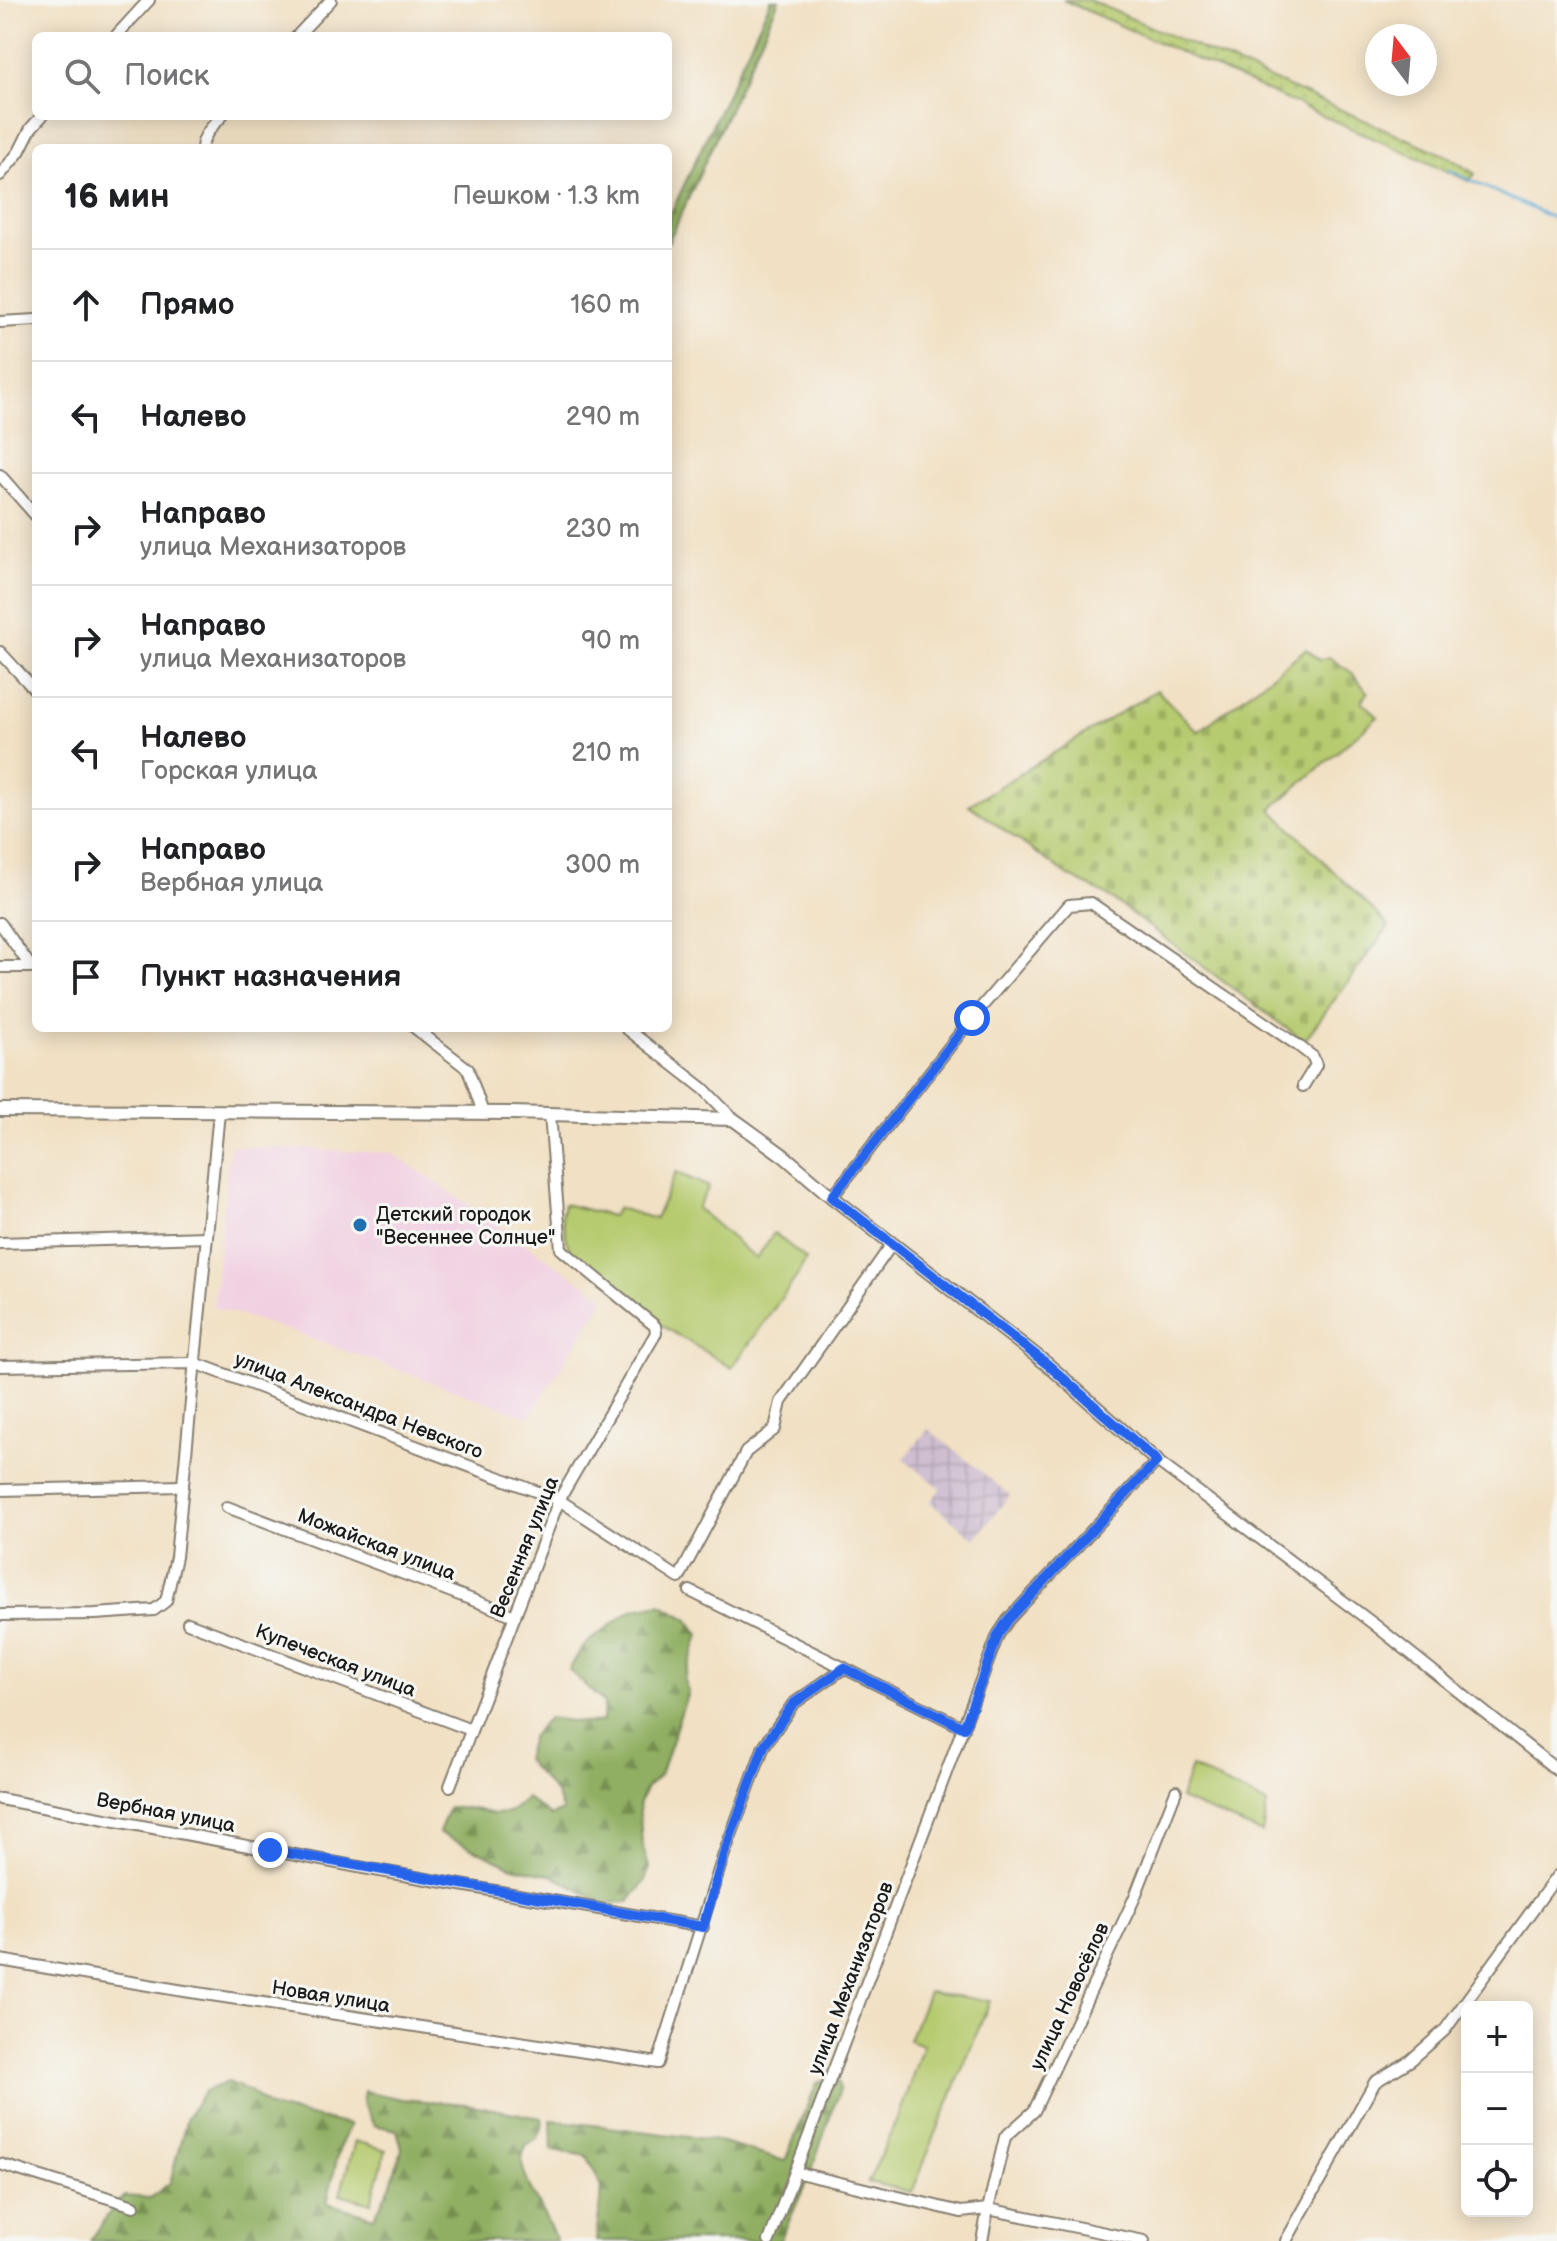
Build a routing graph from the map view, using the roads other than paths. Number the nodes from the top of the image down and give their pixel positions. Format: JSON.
{"nodes":[{"id":1,"x":149,"y":0,"type":"edge"},
{"id":2,"x":331,"y":0,"type":"edge"},
{"id":3,"x":120,"y":32,"type":"edge"},
{"id":4,"x":301,"y":32,"type":"edge"},
{"id":5,"x":38,"y":120,"type":"edge"},
{"id":6,"x":218,"y":120,"type":"edge"},
{"id":7,"x":202,"y":144,"type":"edge"},
{"id":8,"x":0,"y":175,"type":"edge"},
{"id":9,"x":32,"y":320,"type":"edge"},
{"id":10,"x":0,"y":322,"type":"edge"},
{"id":11,"x":0,"y":475,"type":"edge"},
{"id":12,"x":32,"y":511,"type":"edge"},
{"id":13,"x":0,"y":652,"type":"edge"},
{"id":14,"x":32,"y":687,"type":"edge"},
{"id":15,"x":0,"y":923,"type":"edge"},
{"id":16,"x":32,"y":966,"type":"edge"},
{"id":17,"x":0,"y":967,"type":"edge"},
{"id":18,"x":32,"y":967,"type":"edge"},
{"id":19,"x":420,"y":1032,"type":"edge"},
{"id":20,"x":631,"y":1032,"type":"edge"},
{"id":21,"x":1303,"y":1086,"type":"dead end"},
{"id":22,"x":0,"y":1110,"type":"edge"},
{"id":23,"x":219,"y":1112,"type":"junction"},
{"id":24,"x":483,"y":1113,"type":"junction"},
{"id":25,"x":550,"y":1114,"type":"junction"},
{"id":26,"x":733,"y":1119,"type":"junction"},
{"id":27,"x":832,"y":1197,"type":"junction"},
{"id":28,"x":207,"y":1237,"type":"junction"},
{"id":29,"x":0,"y":1243,"type":"edge"},
{"id":30,"x":892,"y":1244,"type":"junction"},
{"id":31,"x":195,"y":1363,"type":"junction"},
{"id":32,"x":0,"y":1366,"type":"edge"},
{"id":33,"x":1157,"y":1461,"type":"junction"},
{"id":34,"x":183,"y":1486,"type":"junction"},
{"id":35,"x":0,"y":1490,"type":"edge"},
{"id":36,"x":559,"y":1500,"type":"junction"},
{"id":37,"x":227,"y":1507,"type":"dead end"},
{"id":38,"x":690,"y":1591,"type":"dead end"},
{"id":39,"x":0,"y":1615,"type":"edge"},
{"id":40,"x":515,"y":1616,"type":"junction"},
{"id":41,"x":188,"y":1623,"type":"dead end"},
{"id":42,"x":844,"y":1668,"type":"junction"},
{"id":43,"x":964,"y":1728,"type":"junction"},
{"id":44,"x":471,"y":1730,"type":"junction"},
{"id":45,"x":1557,"y":1770,"type":"edge"},
{"id":46,"x":450,"y":1786,"type":"dead end"},
{"id":47,"x":1176,"y":1791,"type":"dead end"},
{"id":48,"x":0,"y":1799,"type":"edge"},
{"id":49,"x":1557,"y":1876,"type":"edge"},
{"id":50,"x":703,"y":1927,"type":"junction"},
{"id":51,"x":0,"y":1960,"type":"edge"},
{"id":52,"x":0,"y":2164,"type":"edge"},
{"id":53,"x":795,"y":2172,"type":"junction"},
{"id":54,"x":134,"y":2206,"type":"dead end"},
{"id":55,"x":988,"y":2209,"type":"junction"},
{"id":56,"x":769,"y":2241,"type":"edge"},
{"id":57,"x":982,"y":2241,"type":"edge"},
{"id":58,"x":1144,"y":2241,"type":"edge"},
{"id":59,"x":1286,"y":2241,"type":"edge"}],
"edges":[{"from":1,"to":3,"type":"street"},
{"from":2,"to":4,"type":"street"},
{"from":5,"to":8,"type":"street"},
{"from":6,"to":7,"type":"street"},
{"from":9,"to":10,"type":"street"},
{"from":11,"to":12,"type":"street"},
{"from":13,"to":14,"type":"street"},
{"from":15,"to":16,"type":"street"},
{"from":17,"to":18,"type":"street"},
{"from":19,"to":24,"type":"street"},
{"from":20,"to":26,"type":"street"},
{"from":21,"to":27,"type":"street"},
{"from":22,"to":23,"type":"street"},
{"from":23,"to":24,"type":"street"},
{"from":23,"to":28,"type":"street"},
{"from":24,"to":25,"type":"street"},
{"from":25,"to":26,"type":"street"},
{"from":25,"to":36,"type":"street","name":"Весенняя улица"},
{"from":26,"to":27,"type":"street"},
{"from":27,"to":30,"type":"street"},
{"from":28,"to":29,"type":"street"},
{"from":28,"to":31,"type":"street"},
{"from":30,"to":33,"type":"street"},
{"from":30,"to":36,"type":"street","name":"улица Александра Невского"},
{"from":31,"to":32,"type":"street","name":"улица Александра Невского"},
{"from":31,"to":34,"type":"street"},
{"from":31,"to":36,"type":"street","name":"улица Александра Невского"},
{"from":33,"to":43,"type":"street","name":"улица Механизаторов"},
{"from":33,"to":45,"type":"street"},
{"from":34,"to":35,"type":"street"},
{"from":34,"to":39,"type":"street"},
{"from":36,"to":40,"type":"street","name":"Весенняя улица"},
{"from":37,"to":40,"type":"street","name":"Можайская улица"},
{"from":38,"to":42,"type":"street"},
{"from":40,"to":44,"type":"street","name":"Весенняя улица"},
{"from":41,"to":44,"type":"street","name":"Купеческая улица"},
{"from":42,"to":43,"type":"street"},
{"from":42,"to":50,"type":"street"},
{"from":43,"to":53,"type":"street","name":"улица Механизаторов"},
{"from":44,"to":46,"type":"street","name":"Весенняя улица"},
{"from":47,"to":55,"type":"street","name":"улица Новосёлов"},
{"from":48,"to":50,"type":"street","name":"Вербная улица"},
{"from":49,"to":59,"type":"street"},
{"from":50,"to":51,"type":"street","name":"Новая улица"},
{"from":52,"to":54,"type":"street"},
{"from":53,"to":55,"type":"street"},
{"from":53,"to":56,"type":"street","name":"улица Механизаторов"},
{"from":55,"to":57,"type":"street","name":"улица Новосёлов"},
{"from":55,"to":58,"type":"street"}]}
